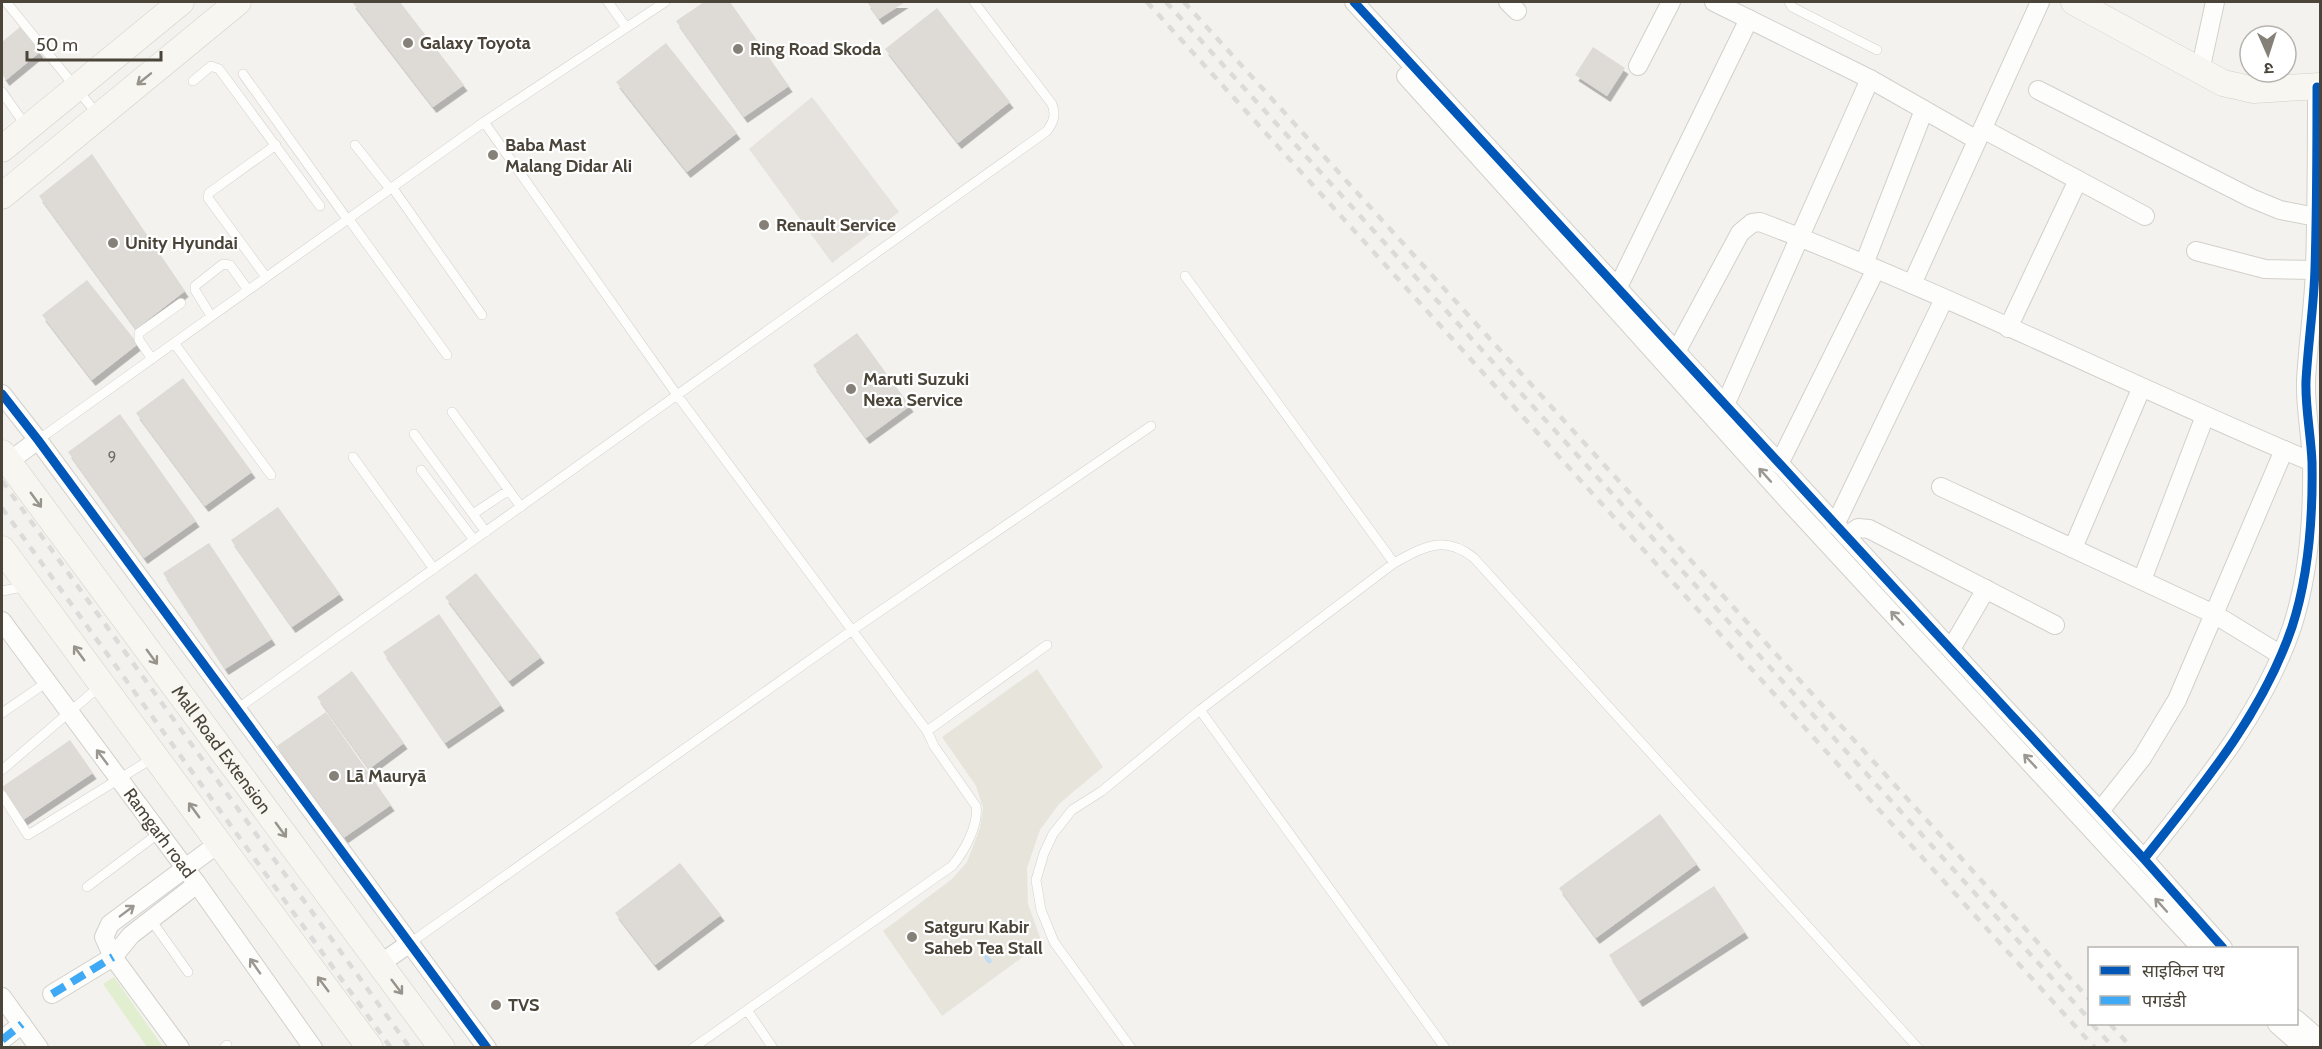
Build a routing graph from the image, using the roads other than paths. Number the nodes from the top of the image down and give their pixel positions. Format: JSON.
{"nodes":[{"id":1,"x":8,"y":2,"type":"edge"},
{"id":2,"x":181,"y":2,"type":"edge"},
{"id":3,"x":238,"y":2,"type":"edge"},
{"id":4,"x":608,"y":2,"type":"edge"},
{"id":5,"x":664,"y":2,"type":"edge"},
{"id":6,"x":974,"y":2,"type":"edge"},
{"id":7,"x":1339,"y":2,"type":"edge"},
{"id":8,"x":1354,"y":2,"type":"edge"},
{"id":9,"x":1671,"y":2,"type":"edge"},
{"id":10,"x":1714,"y":2,"type":"edge"},
{"id":11,"x":1789,"y":2,"type":"edge"},
{"id":12,"x":2040,"y":2,"type":"edge"},
{"id":13,"x":2078,"y":2,"type":"edge"},
{"id":14,"x":2215,"y":2,"type":"edge"},
{"id":15,"x":1749,"y":19,"type":"junction"},
{"id":16,"x":626,"y":27,"type":"junction"},
{"id":17,"x":1877,"y":50,"type":"dead end"},
{"id":18,"x":1638,"y":66,"type":"dead end"},
{"id":19,"x":2200,"y":71,"type":"junction"},
{"id":20,"x":243,"y":74,"type":"dead end"},
{"id":21,"x":1870,"y":79,"type":"junction"},
{"id":22,"x":193,"y":81,"type":"dead end"},
{"id":23,"x":75,"y":87,"type":"junction"},
{"id":24,"x":2319,"y":87,"type":"edge"},
{"id":25,"x":2038,"y":90,"type":"dead end"},
{"id":26,"x":3,"y":99,"type":"edge"},
{"id":27,"x":1924,"y":110,"type":"junction"},
{"id":28,"x":98,"y":115,"type":"junction"},
{"id":29,"x":484,"y":122,"type":"junction"},
{"id":30,"x":27,"y":128,"type":"junction"},
{"id":31,"x":1980,"y":134,"type":"junction"},
{"id":32,"x":276,"y":145,"type":"junction"},
{"id":33,"x":355,"y":145,"type":"dead end"},
{"id":34,"x":2,"y":149,"type":"edge"},
{"id":35,"x":2078,"y":180,"type":"junction"},
{"id":36,"x":391,"y":188,"type":"junction"},
{"id":37,"x":2,"y":196,"type":"edge"},
{"id":38,"x":320,"y":206,"type":"dead end"},
{"id":39,"x":2145,"y":216,"type":"dead end"},
{"id":40,"x":2316,"y":217,"type":"junction"},
{"id":41,"x":347,"y":219,"type":"junction"},
{"id":42,"x":1800,"y":237,"type":"junction"},
{"id":43,"x":2196,"y":251,"type":"dead end"},
{"id":44,"x":1870,"y":266,"type":"junction"},
{"id":45,"x":2315,"y":270,"type":"junction"},
{"id":46,"x":1185,"y":276,"type":"dead end"},
{"id":47,"x":266,"y":277,"type":"junction"},
{"id":48,"x":1912,"y":284,"type":"junction"},
{"id":49,"x":1618,"y":287,"type":"junction"},
{"id":50,"x":248,"y":290,"type":"junction"},
{"id":51,"x":1944,"y":299,"type":"junction"},
{"id":52,"x":181,"y":303,"type":"dead end"},
{"id":53,"x":482,"y":315,"type":"dead end"},
{"id":54,"x":211,"y":316,"type":"junction"},
{"id":55,"x":2008,"y":328,"type":"junction"},
{"id":56,"x":174,"y":343,"type":"junction"},
{"id":57,"x":1676,"y":352,"type":"junction"},
{"id":58,"x":447,"y":355,"type":"dead end"},
{"id":59,"x":152,"y":359,"type":"junction"},
{"id":60,"x":2141,"y":388,"type":"junction"},
{"id":61,"x":2,"y":394,"type":"edge"},
{"id":62,"x":677,"y":395,"type":"junction"},
{"id":63,"x":1725,"y":405,"type":"junction"},
{"id":64,"x":452,"y":412,"type":"dead end"},
{"id":65,"x":2205,"y":416,"type":"junction"},
{"id":66,"x":1151,"y":426,"type":"dead end"},
{"id":67,"x":414,"y":434,"type":"dead end"},
{"id":68,"x":38,"y":440,"type":"junction"},
{"id":69,"x":2284,"y":450,"type":"junction"},
{"id":70,"x":5,"y":457,"type":"edge"},
{"id":71,"x":353,"y":457,"type":"dead end"},
{"id":72,"x":2312,"y":462,"type":"junction"},
{"id":73,"x":1779,"y":464,"type":"junction"},
{"id":74,"x":421,"y":470,"type":"dead end"},
{"id":75,"x":271,"y":475,"type":"dead end"},
{"id":76,"x":1941,"y":487,"type":"dead end"},
{"id":77,"x":508,"y":490,"type":"junction"},
{"id":78,"x":521,"y":507,"type":"junction"},
{"id":79,"x":472,"y":514,"type":"junction"},
{"id":80,"x":1841,"y":530,"type":"junction"},
{"id":81,"x":486,"y":532,"type":"junction"},
{"id":82,"x":474,"y":540,"type":"junction"},
{"id":83,"x":2073,"y":548,"type":"junction"},
{"id":84,"x":2,"y":549,"type":"edge"},
{"id":85,"x":1394,"y":563,"type":"junction"},
{"id":86,"x":434,"y":569,"type":"junction"},
{"id":87,"x":2142,"y":580,"type":"junction"},
{"id":88,"x":29,"y":586,"type":"junction"},
{"id":89,"x":1986,"y":590,"type":"junction"},
{"id":90,"x":2,"y":591,"type":"edge"},
{"id":91,"x":2214,"y":614,"type":"junction"},
{"id":92,"x":2,"y":621,"type":"edge"},
{"id":93,"x":2055,"y":625,"type":"dead end"},
{"id":94,"x":851,"y":631,"type":"junction"},
{"id":95,"x":1047,"y":645,"type":"dead end"},
{"id":96,"x":1951,"y":649,"type":"junction"},
{"id":97,"x":2281,"y":655,"type":"junction"},
{"id":98,"x":47,"y":682,"type":"junction"},
{"id":99,"x":101,"y":684,"type":"junction"},
{"id":100,"x":237,"y":709,"type":"junction"},
{"id":101,"x":1200,"y":710,"type":"junction"},
{"id":102,"x":69,"y":712,"type":"junction"},
{"id":103,"x":2,"y":713,"type":"edge"},
{"id":104,"x":927,"y":731,"type":"junction"},
{"id":105,"x":155,"y":756,"type":"junction"},
{"id":106,"x":2,"y":770,"type":"edge"},
{"id":107,"x":118,"y":779,"type":"junction"},
{"id":108,"x":2,"y":795,"type":"edge"},
{"id":109,"x":2100,"y":811,"type":"junction"},
{"id":110,"x":159,"y":833,"type":"junction"},
{"id":111,"x":219,"y":843,"type":"junction"},
{"id":112,"x":2145,"y":859,"type":"junction"},
{"id":113,"x":185,"y":868,"type":"junction"},
{"id":114,"x":197,"y":884,"type":"junction"},
{"id":115,"x":87,"y":886,"type":"dead end"},
{"id":116,"x":151,"y":920,"type":"junction"},
{"id":117,"x":410,"y":943,"type":"junction"},
{"id":118,"x":2200,"y":947,"type":"edge"},
{"id":119,"x":2222,"y":947,"type":"edge"},
{"id":120,"x":113,"y":957,"type":"junction"},
{"id":121,"x":380,"y":964,"type":"junction"},
{"id":122,"x":188,"y":972,"type":"dead end"},
{"id":123,"x":52,"y":994,"type":"dead end"},
{"id":124,"x":2,"y":997,"type":"edge"},
{"id":125,"x":747,"y":1010,"type":"junction"},
{"id":126,"x":2298,"y":1022,"type":"edge"},
{"id":127,"x":22,"y":1024,"type":"junction"},
{"id":128,"x":2279,"y":1025,"type":"edge"},
{"id":129,"x":2,"y":1040,"type":"edge"},
{"id":130,"x":2320,"y":1040,"type":"edge"},
{"id":131,"x":39,"y":1047,"type":"edge"},
{"id":132,"x":180,"y":1047,"type":"edge"},
{"id":133,"x":313,"y":1047,"type":"edge"},
{"id":134,"x":370,"y":1047,"type":"edge"},
{"id":135,"x":442,"y":1047,"type":"edge"},
{"id":136,"x":487,"y":1047,"type":"edge"},
{"id":137,"x":693,"y":1047,"type":"edge"},
{"id":138,"x":772,"y":1047,"type":"edge"},
{"id":139,"x":1131,"y":1047,"type":"edge"},
{"id":140,"x":1445,"y":1047,"type":"edge"},
{"id":141,"x":1918,"y":1047,"type":"edge"},
{"id":142,"x":2304,"y":1047,"type":"edge"}],
"edges":[{"from":1,"to":23,"type":"lane"},
{"from":2,"to":23,"type":"main road"},
{"from":3,"to":28,"type":"main road","one_way":true},
{"from":4,"to":16,"type":"lane"},
{"from":5,"to":16,"type":"lane"},
{"from":6,"to":62,"type":"lane"},
{"from":118,"to":7,"type":"street","one_way":true},
{"from":8,"to":49,"type":"street"},
{"from":9,"to":18,"type":"street"},
{"from":10,"to":15,"type":"street"},
{"from":11,"to":17,"type":"lane"},
{"from":12,"to":31,"type":"street"},
{"from":13,"to":19,"type":"main road"},
{"from":14,"to":19,"type":"street"},
{"from":15,"to":21,"type":"street"},
{"from":15,"to":49,"type":"street"},
{"from":16,"to":29,"type":"lane"},
{"from":19,"to":24,"type":"main road"},
{"from":20,"to":41,"type":"lane"},
{"from":21,"to":27,"type":"street"},
{"from":21,"to":42,"type":"street"},
{"from":22,"to":32,"type":"lane"},
{"from":23,"to":28,"type":"lane"},
{"from":23,"to":30,"type":"main road"},
{"from":24,"to":40,"type":"street"},
{"from":25,"to":40,"type":"street"},
{"from":26,"to":30,"type":"lane"},
{"from":27,"to":31,"type":"street"},
{"from":27,"to":44,"type":"street"},
{"from":28,"to":37,"type":"main road"},
{"from":29,"to":36,"type":"lane"},
{"from":29,"to":62,"type":"lane"},
{"from":30,"to":34,"type":"main road"},
{"from":31,"to":35,"type":"street"},
{"from":31,"to":48,"type":"street"},
{"from":32,"to":38,"type":"lane"},
{"from":32,"to":47,"type":"lane"},
{"from":33,"to":36,"type":"lane"},
{"from":35,"to":39,"type":"street"},
{"from":35,"to":55,"type":"street"},
{"from":36,"to":41,"type":"lane"},
{"from":36,"to":53,"type":"lane"},
{"from":40,"to":45,"type":"street"},
{"from":41,"to":47,"type":"lane"},
{"from":41,"to":58,"type":"lane"},
{"from":42,"to":44,"type":"street"},
{"from":42,"to":57,"type":"street"},
{"from":42,"to":63,"type":"street"},
{"from":43,"to":45,"type":"street"},
{"from":44,"to":48,"type":"street"},
{"from":44,"to":73,"type":"street"},
{"from":45,"to":72,"type":"street"},
{"from":46,"to":85,"type":"lane"},
{"from":47,"to":50,"type":"lane"},
{"from":48,"to":51,"type":"street"},
{"from":49,"to":57,"type":"street"},
{"from":50,"to":54,"type":"lane"},
{"from":50,"to":54,"type":"lane"},
{"from":51,"to":55,"type":"street"},
{"from":51,"to":80,"type":"street"},
{"from":52,"to":59,"type":"lane"},
{"from":54,"to":56,"type":"lane"},
{"from":55,"to":60,"type":"street"},
{"from":56,"to":59,"type":"lane"},
{"from":56,"to":75,"type":"lane"},
{"from":57,"to":63,"type":"street"},
{"from":59,"to":68,"type":"lane"},
{"from":60,"to":65,"type":"street"},
{"from":60,"to":83,"type":"street"},
{"from":61,"to":68,"type":"street"},
{"from":62,"to":78,"type":"lane"},
{"from":62,"to":94,"type":"lane"},
{"from":63,"to":73,"type":"street"},
{"from":64,"to":77,"type":"lane"},
{"from":65,"to":69,"type":"street"},
{"from":65,"to":87,"type":"street"},
{"from":66,"to":94,"type":"lane"},
{"from":67,"to":79,"type":"lane"},
{"from":68,"to":70,"type":"street"},
{"from":68,"to":100,"type":"street"},
{"from":69,"to":72,"type":"street"},
{"from":69,"to":91,"type":"street"},
{"from":70,"to":121,"type":"main road","name":"Mall Road Extension","one_way":true},
{"from":71,"to":86,"type":"lane"},
{"from":72,"to":97,"type":"street"},
{"from":73,"to":80,"type":"street"},
{"from":74,"to":82,"type":"lane"},
{"from":76,"to":83,"type":"street"},
{"from":77,"to":78,"type":"lane"},
{"from":77,"to":79,"type":"lane"},
{"from":78,"to":81,"type":"lane"},
{"from":79,"to":81,"type":"lane"},
{"from":80,"to":89,"type":"street"},
{"from":80,"to":96,"type":"street"},
{"from":81,"to":82,"type":"lane"},
{"from":82,"to":86,"type":"lane"},
{"from":83,"to":87,"type":"street"},
{"from":84,"to":88,"type":"main road"},
{"from":85,"to":101,"type":"lane"},
{"from":85,"to":141,"type":"lane"},
{"from":86,"to":100,"type":"lane"},
{"from":87,"to":91,"type":"street"},
{"from":88,"to":90,"type":"lane"},
{"from":99,"to":88,"type":"main road","one_way":true},
{"from":89,"to":93,"type":"street"},
{"from":89,"to":96,"type":"street"},
{"from":91,"to":97,"type":"street"},
{"from":91,"to":109,"type":"street"},
{"from":92,"to":98,"type":"street","name":"Ramgarh road"},
{"from":94,"to":104,"type":"lane"},
{"from":94,"to":117,"type":"lane"},
{"from":95,"to":104,"type":"lane"},
{"from":96,"to":109,"type":"street"},
{"from":97,"to":112,"type":"street"},
{"from":98,"to":102,"type":"street","name":"Ramgarh road"},
{"from":98,"to":103,"type":"lane"},
{"from":99,"to":102,"type":"lane"},
{"from":99,"to":105,"type":"main road"},
{"from":100,"to":117,"type":"street"},
{"from":101,"to":139,"type":"lane"},
{"from":101,"to":140,"type":"lane"},
{"from":102,"to":106,"type":"lane"},
{"from":107,"to":102,"type":"street","name":"Ramgarh road","one_way":true},
{"from":104,"to":125,"type":"lane"},
{"from":105,"to":107,"type":"lane"},
{"from":111,"to":105,"type":"main road","one_way":true},
{"from":107,"to":108,"type":"lane"},
{"from":107,"to":110,"type":"street","name":"Ramgarh road"},
{"from":109,"to":112,"type":"street"},
{"from":110,"to":113,"type":"street","name":"Ramgarh road"},
{"from":110,"to":115,"type":"lane"},
{"from":111,"to":113,"type":"street"},
{"from":134,"to":111,"type":"main road","one_way":true},
{"from":112,"to":119,"type":"street"},
{"from":113,"to":114,"type":"street","name":"Ramgarh road"},
{"from":120,"to":113,"type":"street","one_way":true},
{"from":114,"to":116,"type":"street"},
{"from":133,"to":114,"type":"street","name":"Ramgarh road","one_way":true},
{"from":116,"to":120,"type":"street"},
{"from":116,"to":122,"type":"lane"},
{"from":117,"to":121,"type":"street"},
{"from":117,"to":136,"type":"street"},
{"from":120,"to":123,"type":"street"},
{"from":120,"to":132,"type":"street"},
{"from":121,"to":135,"type":"main road","name":"Mall Road Extension","one_way":true},
{"from":124,"to":127,"type":"street"},
{"from":125,"to":137,"type":"lane"},
{"from":125,"to":138,"type":"lane"},
{"from":126,"to":130,"type":"street"},
{"from":127,"to":129,"type":"street"},
{"from":127,"to":131,"type":"street"},
{"from":128,"to":142,"type":"street"}]}
